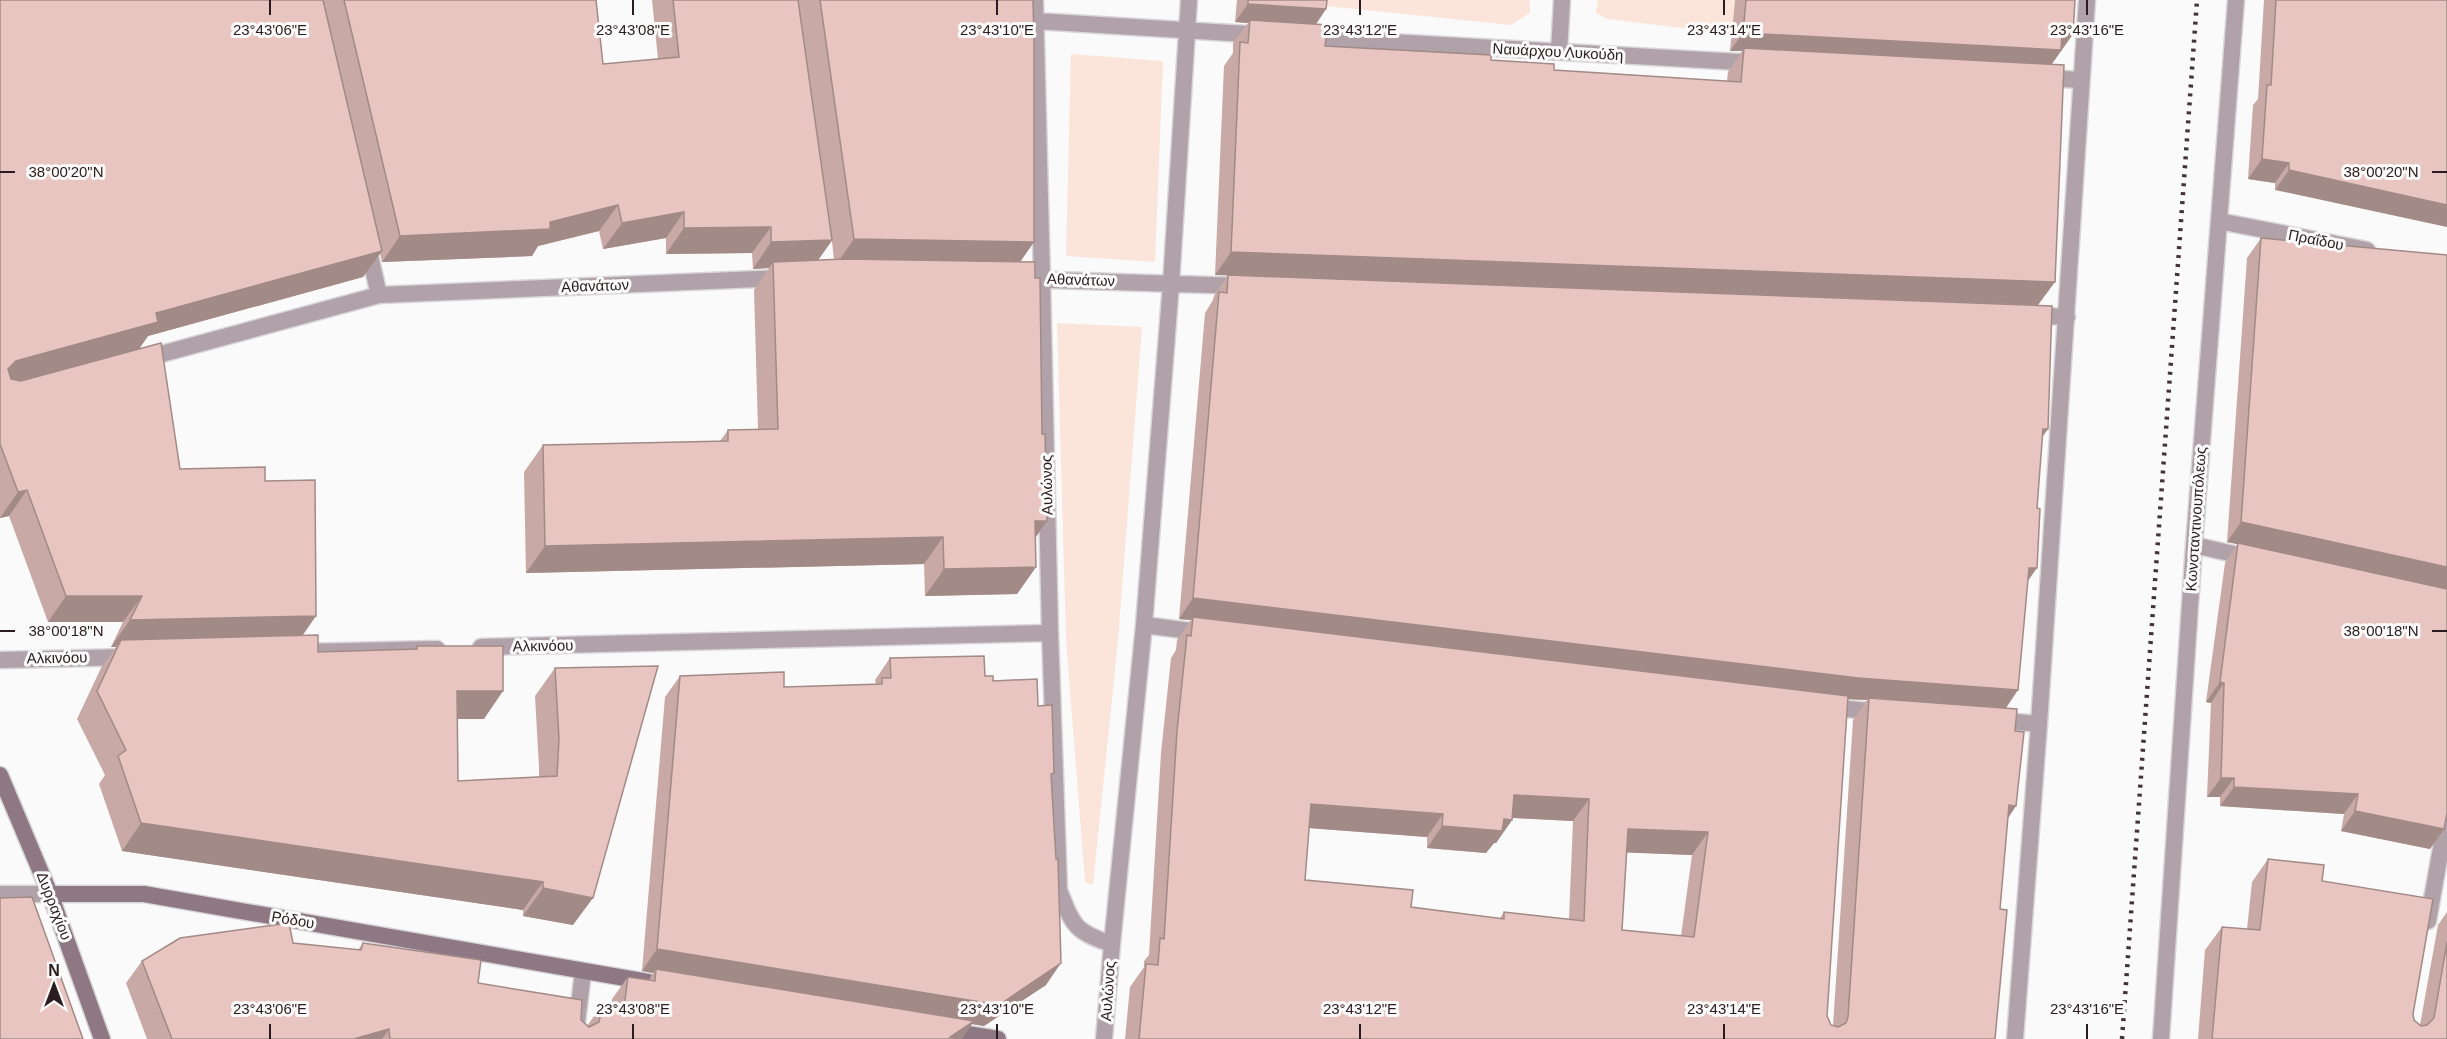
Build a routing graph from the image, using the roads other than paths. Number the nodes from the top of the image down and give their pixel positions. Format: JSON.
{"nodes":[{"id":1,"x":1035,"y":0,"type":"edge"},
{"id":2,"x":1189,"y":0,"type":"edge"},
{"id":3,"x":1562,"y":0,"type":"edge"},
{"id":4,"x":2087,"y":0,"type":"edge"},
{"id":5,"x":2236,"y":0,"type":"edge"},
{"id":6,"x":1036,"y":21,"type":"junction"},
{"id":7,"x":1186,"y":30,"type":"junction"},
{"id":8,"x":1559,"y":52,"type":"junction"},
{"id":9,"x":1773,"y":63,"type":"edge"},
{"id":10,"x":2022,"y":76,"type":"edge"},
{"id":11,"x":2081,"y":80,"type":"junction"},
{"id":12,"x":2219,"y":221,"type":"junction"},
{"id":13,"x":363,"y":226,"type":"edge"},
{"id":14,"x":2378,"y":253,"type":"edge"},
{"id":15,"x":802,"y":277,"type":"edge"},
{"id":16,"x":1006,"y":278,"type":"edge"},
{"id":17,"x":1042,"y":279,"type":"junction"},
{"id":18,"x":1171,"y":284,"type":"junction"},
{"id":19,"x":1255,"y":287,"type":"edge"},
{"id":20,"x":379,"y":295,"type":"junction"},
{"id":21,"x":2007,"y":315,"type":"edge"},
{"id":22,"x":2067,"y":317,"type":"junction"},
{"id":23,"x":126,"y":363,"type":"edge"},
{"id":24,"x":2194,"y":545,"type":"junction"},
{"id":25,"x":2263,"y":560,"type":"edge"},
{"id":26,"x":1144,"y":625,"type":"junction"},
{"id":27,"x":1050,"y":633,"type":"junction"},
{"id":28,"x":1227,"y":635,"type":"edge"},
{"id":29,"x":287,"y":652,"type":"edge"},
{"id":30,"x":144,"y":656,"type":"edge"},
{"id":31,"x":0,"y":660,"type":"edge"},
{"id":32,"x":1808,"y":705,"type":"edge"},
{"id":33,"x":1901,"y":713,"type":"edge"},
{"id":34,"x":1981,"y":719,"type":"edge"},
{"id":35,"x":2039,"y":724,"type":"junction"},
{"id":36,"x":0,"y":775,"type":"edge"},
{"id":37,"x":2447,"y":815,"type":"edge"},
{"id":38,"x":0,"y":894,"type":"edge"},
{"id":39,"x":50,"y":894,"type":"junction"},
{"id":40,"x":2426,"y":933,"type":"edge"},
{"id":41,"x":1112,"y":944,"type":"junction"},
{"id":42,"x":583,"y":972,"type":"junction"},
{"id":43,"x":664,"y":985,"type":"edge"},
{"id":44,"x":929,"y":1028,"type":"edge"},
{"id":45,"x":102,"y":1039,"type":"edge"},
{"id":46,"x":575,"y":1039,"type":"edge"},
{"id":47,"x":998,"y":1039,"type":"edge"},
{"id":48,"x":1104,"y":1039,"type":"edge"},
{"id":49,"x":2015,"y":1039,"type":"edge"},
{"id":50,"x":2161,"y":1039,"type":"edge"}],
"edges":[{"from":1,"to":6,"type":"street","name":"Αυλώνος"},
{"from":2,"to":7,"type":"street","name":"Αυλώνος"},
{"from":3,"to":8,"type":"street"},
{"from":4,"to":11,"type":"street"},
{"from":5,"to":12,"type":"street","name":"Κωνσταντινουπόλεως"},
{"from":6,"to":7,"type":"street","name":"Ναυάρχου Λυκούδη"},
{"from":6,"to":17,"type":"street","name":"Αυλώνος"},
{"from":7,"to":8,"type":"street","name":"Ναυάρχου Λυκούδη"},
{"from":7,"to":18,"type":"street","name":"Αυλώνος"},
{"from":8,"to":9,"type":"street","name":"Ναυάρχου Λυκούδη"},
{"from":10,"to":11,"type":"street"},
{"from":11,"to":22,"type":"street"},
{"from":12,"to":14,"type":"street","name":"Πραΐδου"},
{"from":12,"to":24,"type":"street","name":"Κωνσταντινουπόλεως"},
{"from":13,"to":20,"type":"street"},
{"from":15,"to":20,"type":"street","name":"Αθανάτων"},
{"from":16,"to":17,"type":"street","name":"Αθανάτων"},
{"from":17,"to":18,"type":"street","name":"Αθανάτων"},
{"from":17,"to":27,"type":"street","name":"Αυλώνος"},
{"from":18,"to":19,"type":"street","name":"Αθανάτων"},
{"from":18,"to":26,"type":"street","name":"Αυλώνος"},
{"from":20,"to":23,"type":"street","name":"Αθανάτων"},
{"from":21,"to":22,"type":"street"},
{"from":22,"to":35,"type":"street"},
{"from":24,"to":25,"type":"street"},
{"from":24,"to":50,"type":"street","name":"Κωνσταντινουπόλεως"},
{"from":26,"to":28,"type":"street"},
{"from":26,"to":41,"type":"street","name":"Αυλώνος"},
{"from":27,"to":29,"type":"street","name":"Αλκινόου"},
{"from":27,"to":41,"type":"street","name":"Αυλώνος"},
{"from":30,"to":31,"type":"street","name":"Αλκινόου"},
{"from":32,"to":33,"type":"street"},
{"from":34,"to":35,"type":"street"},
{"from":35,"to":49,"type":"street"},
{"from":36,"to":39,"type":"main road","name":"Δυρραχίου"},
{"from":37,"to":40,"type":"street"},
{"from":38,"to":39,"type":"street","name":"Ρόδου"},
{"from":39,"to":42,"type":"main road","name":"Ρόδου"},
{"from":39,"to":45,"type":"main road","name":"Δυρραχίου"},
{"from":41,"to":48,"type":"street","name":"Αυλώνος"},
{"from":42,"to":43,"type":"main road","name":"Ρόδου"},
{"from":42,"to":46,"type":"street"},
{"from":44,"to":47,"type":"main road"}]}
